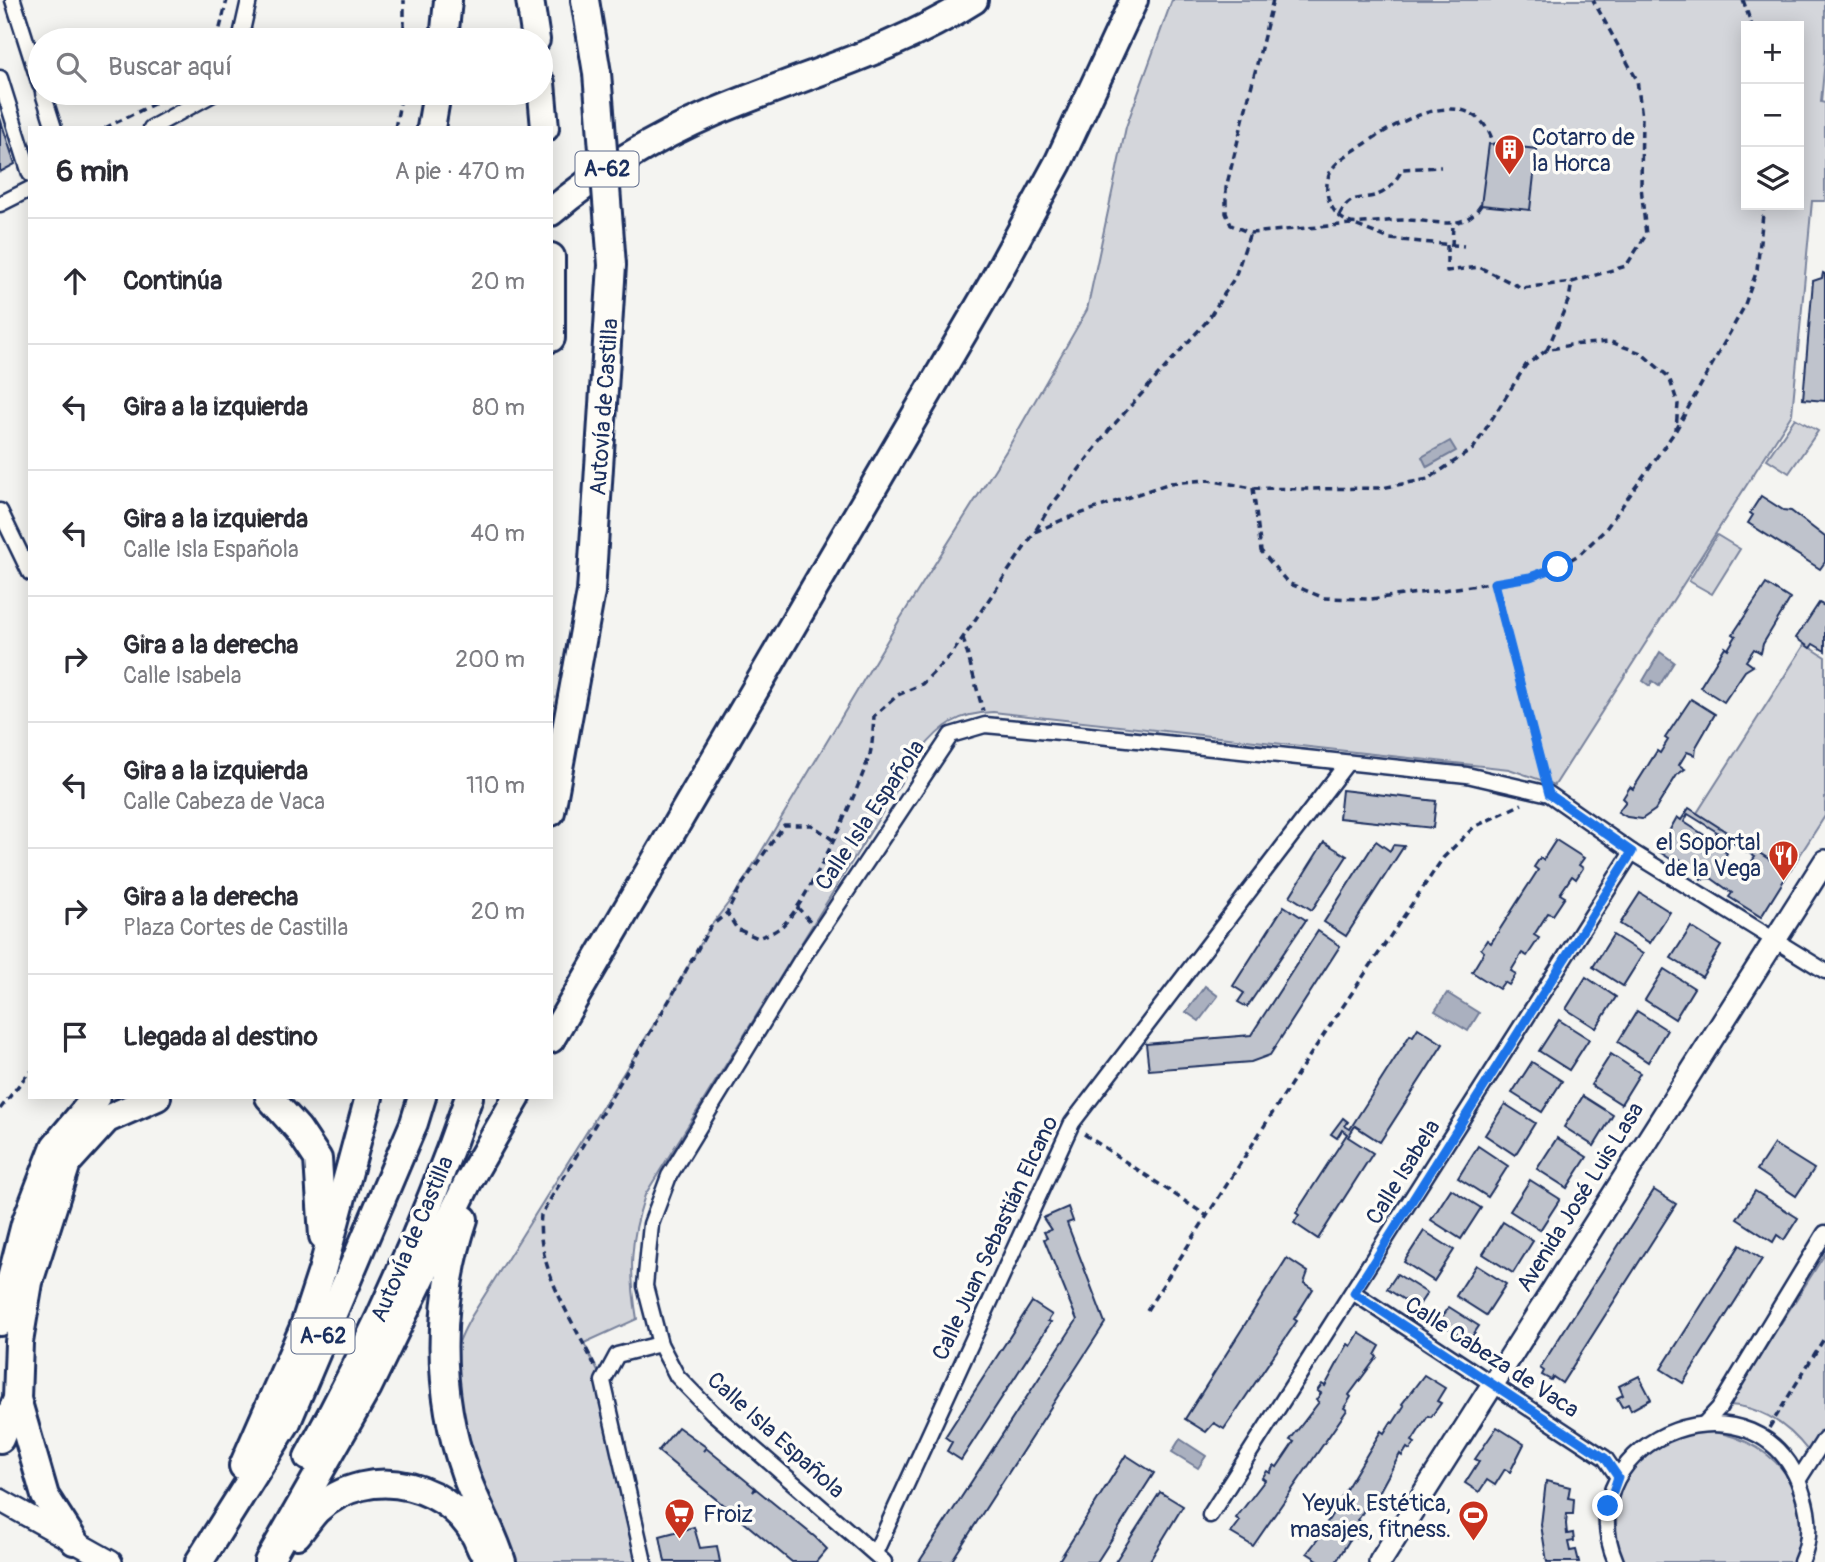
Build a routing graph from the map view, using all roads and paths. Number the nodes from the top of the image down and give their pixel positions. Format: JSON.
{"nodes":[{"id":1,"x":13,"y":0,"type":"edge"},
{"id":2,"x":227,"y":0,"type":"edge"},
{"id":3,"x":249,"y":0,"type":"edge"},
{"id":4,"x":404,"y":0,"type":"edge"},
{"id":5,"x":449,"y":0,"type":"edge"},
{"id":6,"x":530,"y":0,"type":"edge"},
{"id":7,"x":585,"y":0,"type":"edge"},
{"id":8,"x":974,"y":0,"type":"edge"},
{"id":9,"x":1135,"y":0,"type":"edge"},
{"id":10,"x":1273,"y":0,"type":"edge"},
{"id":11,"x":1593,"y":0,"type":"edge"},
{"id":12,"x":1743,"y":0,"type":"edge"},
{"id":13,"x":1750,"y":21,"type":"edge"},
{"id":14,"x":220,"y":28,"type":"edge"},
{"id":15,"x":243,"y":28,"type":"edge"},
{"id":16,"x":404,"y":28,"type":"edge"},
{"id":17,"x":446,"y":28,"type":"edge"},
{"id":18,"x":535,"y":28,"type":"edge"},
{"id":19,"x":28,"y":47,"type":"edge"},
{"id":20,"x":0,"y":78,"type":"edge"},
{"id":21,"x":47,"y":105,"type":"edge"},
{"id":22,"x":152,"y":105,"type":"edge"},
{"id":23,"x":193,"y":105,"type":"edge"},
{"id":24,"x":400,"y":105,"type":"edge"},
{"id":25,"x":435,"y":105,"type":"edge"},
{"id":26,"x":543,"y":105,"type":"edge"},
{"id":27,"x":53,"y":126,"type":"edge"},
{"id":28,"x":109,"y":126,"type":"edge"},
{"id":29,"x":155,"y":126,"type":"edge"},
{"id":30,"x":395,"y":126,"type":"edge"},
{"id":31,"x":431,"y":126,"type":"edge"},
{"id":32,"x":545,"y":126,"type":"edge"},
{"id":33,"x":1494,"y":145,"type":"dead end"},
{"id":34,"x":1441,"y":167,"type":"dead end"},
{"id":35,"x":28,"y":168,"type":"edge"},
{"id":36,"x":28,"y":190,"type":"edge"},
{"id":37,"x":0,"y":204,"type":"edge"},
{"id":38,"x":1481,"y":205,"type":"dead end"},
{"id":39,"x":1763,"y":210,"type":"edge"},
{"id":40,"x":553,"y":211,"type":"edge"},
{"id":41,"x":1339,"y":216,"type":"junction"},
{"id":42,"x":1352,"y":224,"type":"junction"},
{"id":43,"x":1452,"y":224,"type":"junction"},
{"id":44,"x":1250,"y":233,"type":"junction"},
{"id":45,"x":1449,"y":246,"type":"junction"},
{"id":46,"x":1464,"y":246,"type":"dead end"},
{"id":47,"x":1572,"y":282,"type":"junction"},
{"id":48,"x":1547,"y":350,"type":"junction"},
{"id":49,"x":1676,"y":430,"type":"junction"},
{"id":50,"x":1253,"y":488,"type":"junction"},
{"id":51,"x":0,"y":511,"type":"edge"},
{"id":52,"x":1035,"y":532,"type":"junction"},
{"id":53,"x":28,"y":569,"type":"edge"},
{"id":54,"x":1494,"y":583,"type":"junction"},
{"id":55,"x":963,"y":639,"type":"junction"},
{"id":56,"x":985,"y":725,"type":"junction"},
{"id":57,"x":1347,"y":763,"type":"junction"},
{"id":58,"x":1549,"y":794,"type":"junction"},
{"id":59,"x":553,"y":801,"type":"edge"},
{"id":60,"x":833,"y":840,"type":"junction"},
{"id":61,"x":1632,"y":852,"type":"junction"},
{"id":62,"x":1825,"y":861,"type":"edge"},
{"id":63,"x":727,"y":912,"type":"junction"},
{"id":64,"x":1775,"y":939,"type":"junction"},
{"id":65,"x":1825,"y":971,"type":"edge"},
{"id":66,"x":553,"y":1036,"type":"edge"},
{"id":67,"x":28,"y":1074,"type":"edge"},
{"id":68,"x":94,"y":1099,"type":"edge"},
{"id":69,"x":152,"y":1099,"type":"edge"},
{"id":70,"x":272,"y":1099,"type":"edge"},
{"id":71,"x":368,"y":1099,"type":"edge"},
{"id":72,"x":421,"y":1099,"type":"edge"},
{"id":73,"x":468,"y":1099,"type":"edge"},
{"id":74,"x":517,"y":1099,"type":"edge"},
{"id":75,"x":0,"y":1109,"type":"edge"},
{"id":76,"x":1072,"y":1123,"type":"junction"},
{"id":77,"x":1207,"y":1216,"type":"junction"},
{"id":78,"x":1825,"y":1233,"type":"edge"},
{"id":79,"x":322,"y":1271,"type":"junction"},
{"id":80,"x":1354,"y":1293,"type":"junction"},
{"id":81,"x":1147,"y":1310,"type":"dead end"},
{"id":82,"x":0,"y":1322,"type":"edge"},
{"id":83,"x":1825,"y":1337,"type":"edge"},
{"id":84,"x":660,"y":1344,"type":"junction"},
{"id":85,"x":603,"y":1381,"type":"junction"},
{"id":86,"x":1492,"y":1385,"type":"junction"},
{"id":87,"x":17,"y":1399,"type":"junction"},
{"id":88,"x":1719,"y":1408,"type":"junction"},
{"id":89,"x":1705,"y":1423,"type":"junction"},
{"id":90,"x":1725,"y":1424,"type":"junction"},
{"id":91,"x":1825,"y":1438,"type":"edge"},
{"id":92,"x":0,"y":1439,"type":"edge"},
{"id":93,"x":1763,"y":1439,"type":"junction"},
{"id":94,"x":1605,"y":1458,"type":"junction"},
{"id":95,"x":1629,"y":1461,"type":"junction"},
{"id":96,"x":1796,"y":1474,"type":"junction"},
{"id":97,"x":1618,"y":1477,"type":"junction"},
{"id":98,"x":0,"y":1500,"type":"edge"},
{"id":99,"x":1210,"y":1515,"type":"dead end"},
{"id":100,"x":74,"y":1541,"type":"junction"},
{"id":101,"x":205,"y":1552,"type":"edge"},
{"id":102,"x":880,"y":1558,"type":"edge"},
{"id":103,"x":111,"y":1562,"type":"edge"},
{"id":104,"x":248,"y":1562,"type":"edge"},
{"id":105,"x":268,"y":1562,"type":"edge"},
{"id":106,"x":278,"y":1562,"type":"edge"},
{"id":107,"x":485,"y":1562,"type":"edge"},
{"id":108,"x":502,"y":1562,"type":"edge"},
{"id":109,"x":645,"y":1562,"type":"edge"},
{"id":110,"x":1380,"y":1562,"type":"edge"},
{"id":111,"x":1616,"y":1562,"type":"edge"},
{"id":112,"x":1801,"y":1562,"type":"edge"}],
"edges":[{"from":1,"to":19,"type":"street"},
{"from":2,"to":14,"type":"path"},
{"from":3,"to":15,"type":"street"},
{"from":4,"to":16,"type":"path"},
{"from":5,"to":17,"type":"highway"},
{"from":6,"to":18,"type":"highway"},
{"from":7,"to":59,"type":"highway","name":"Autovía de Castilla","number":"A-62","bridge":true},
{"from":8,"to":40,"type":"highway"},
{"from":9,"to":66,"type":"highway"},
{"from":10,"to":44,"type":"path"},
{"from":11,"to":47,"type":"path"},
{"from":12,"to":13,"type":"path"},
{"from":20,"to":35,"type":"street"},
{"from":21,"to":27,"type":"street"},
{"from":22,"to":28,"type":"path"},
{"from":23,"to":29,"type":"street"},
{"from":24,"to":30,"type":"path"},
{"from":25,"to":31,"type":"highway"},
{"from":26,"to":32,"type":"highway"},
{"from":33,"to":41,"type":"path"},
{"from":34,"to":41,"type":"path"},
{"from":36,"to":37,"type":"street"},
{"from":38,"to":43,"type":"path"},
{"from":39,"to":49,"type":"path"},
{"from":41,"to":42,"type":"path"},
{"from":42,"to":43,"type":"path"},
{"from":42,"to":44,"type":"path"},
{"from":42,"to":45,"type":"path"},
{"from":43,"to":45,"type":"path"},
{"from":44,"to":52,"type":"path"},
{"from":45,"to":46,"type":"path"},
{"from":45,"to":47,"type":"path"},
{"from":47,"to":48,"type":"path"},
{"from":48,"to":49,"type":"path"},
{"from":48,"to":50,"type":"path"},
{"from":49,"to":54,"type":"path"},
{"from":50,"to":52,"type":"path"},
{"from":50,"to":54,"type":"path"},
{"from":51,"to":53,"type":"street"},
{"from":52,"to":55,"type":"path"},
{"from":54,"to":58,"type":"path"},
{"from":55,"to":56,"type":"path"},
{"from":55,"to":60,"type":"path"},
{"from":56,"to":57,"type":"street","name":"Calle Isla Española"},
{"from":56,"to":84,"type":"street","name":"Calle Isla Española"},
{"from":57,"to":58,"type":"street","name":"Calle Isla Española"},
{"from":57,"to":76,"type":"street","name":"Calle Juan Sebastián Elcano"},
{"from":58,"to":61,"type":"street","name":"Calle Isla Española"},
{"from":58,"to":77,"type":"path"},
{"from":60,"to":63,"type":"path"},
{"from":60,"to":63,"type":"path"},
{"from":61,"to":64,"type":"street","name":"Calle Isla Española"},
{"from":61,"to":80,"type":"street","name":"Calle Isabela"},
{"from":62,"to":64,"type":"street","name":"Avenida José Luis Lasa"},
{"from":63,"to":85,"type":"path"},
{"from":64,"to":65,"type":"street","name":"Calle Isla Española"},
{"from":64,"to":86,"type":"street","name":"Avenida José Luis Lasa"},
{"from":67,"to":75,"type":"path"},
{"from":68,"to":82,"type":"highway"},
{"from":69,"to":87,"type":"highway"},
{"from":70,"to":79,"type":"highway"},
{"from":71,"to":79,"type":"highway"},
{"from":72,"to":101,"type":"highway","name":"Autovía de Castilla","number":"A-62"},
{"from":73,"to":104,"type":"highway","name":"Autovía de Castilla","number":"A-62"},
{"from":74,"to":105,"type":"highway"},
{"from":74,"to":108,"type":"highway"},
{"from":76,"to":77,"type":"path"},
{"from":76,"to":102,"type":"street","name":"Calle Juan Sebastián Elcano"},
{"from":77,"to":81,"type":"path"},
{"from":78,"to":88,"type":"street"},
{"from":79,"to":101,"type":"highway"},
{"from":80,"to":86,"type":"street","name":"Calle Cabeza de Vaca"},
{"from":80,"to":99,"type":"street","name":"Calle Isabela"},
{"from":83,"to":93,"type":"path"},
{"from":84,"to":85,"type":"street"},
{"from":84,"to":102,"type":"street","name":"Calle Isla Española"},
{"from":85,"to":109,"type":"street"},
{"from":86,"to":94,"type":"street","name":"Calle Cabeza de Vaca"},
{"from":86,"to":110,"type":"street","name":"Avenida José Luis Lasa"},
{"from":87,"to":92,"type":"highway"},
{"from":87,"to":100,"type":"highway"},
{"from":88,"to":89,"type":"street"},
{"from":88,"to":90,"type":"street"},
{"from":89,"to":90,"type":"street"},
{"from":89,"to":95,"type":"street"},
{"from":90,"to":93,"type":"street"},
{"from":91,"to":96,"type":"street"},
{"from":93,"to":96,"type":"street"},
{"from":94,"to":95,"type":"street","name":"Calle Cabeza de Vaca"},
{"from":94,"to":97,"type":"street","name":"Calle Cabeza de Vaca"},
{"from":95,"to":97,"type":"street"},
{"from":96,"to":112,"type":"street"},
{"from":97,"to":111,"type":"street"},
{"from":98,"to":100,"type":"street"},
{"from":100,"to":103,"type":"street"},
{"from":106,"to":107,"type":"highway"}]}
